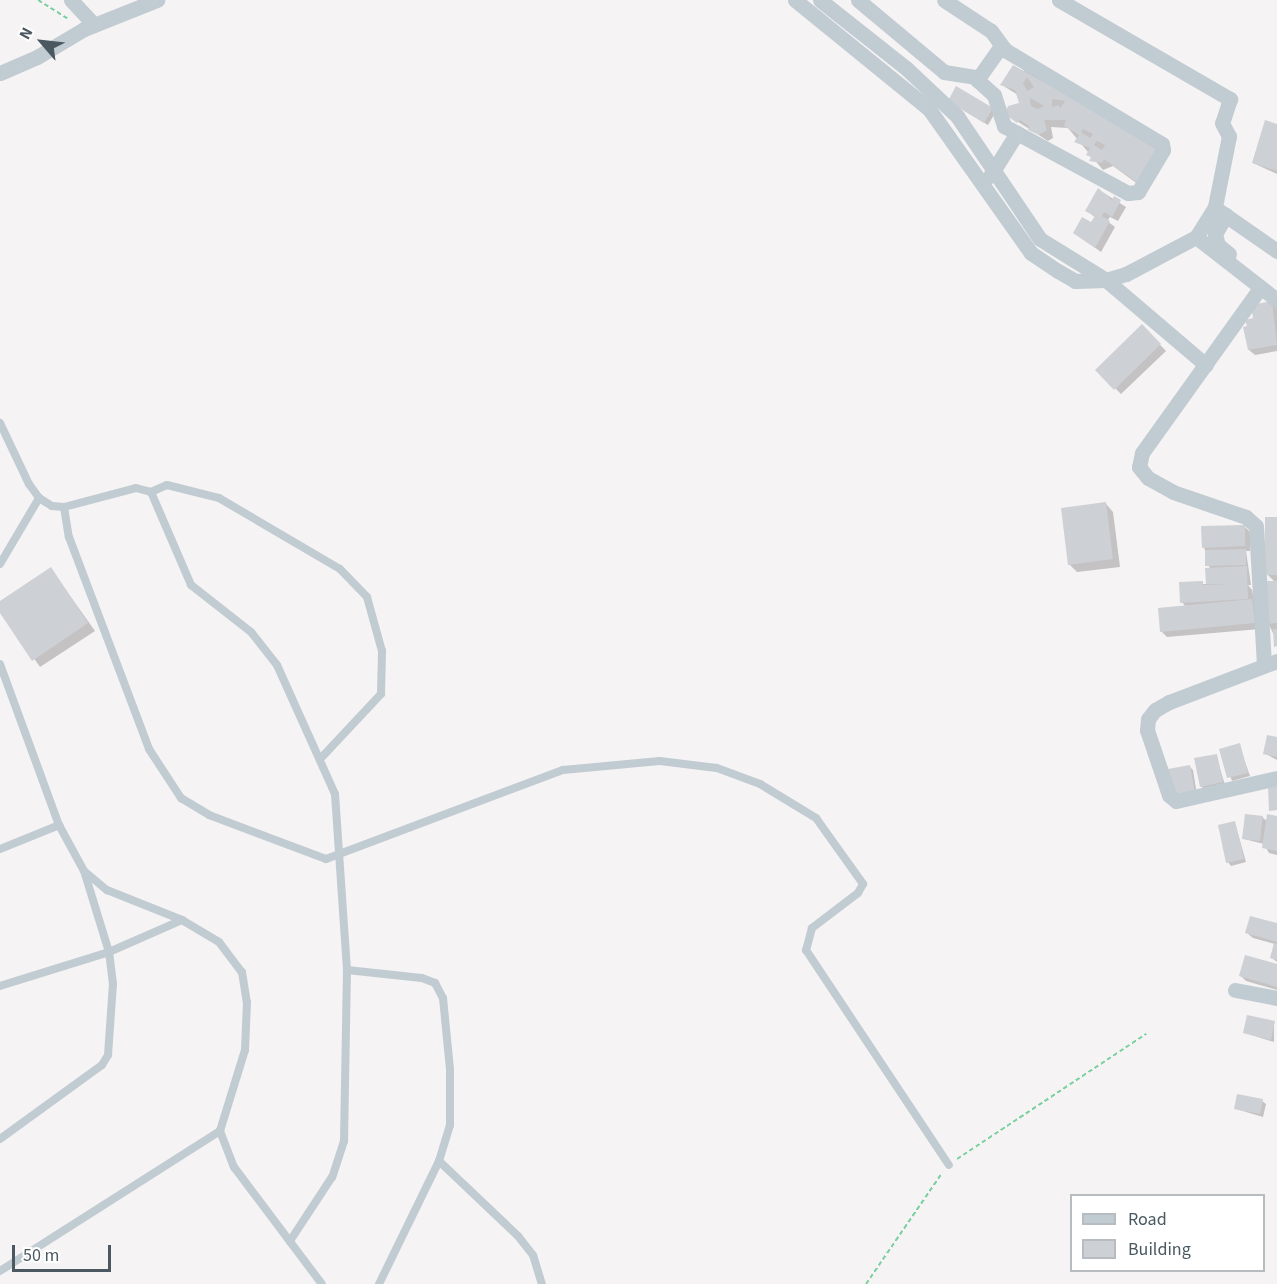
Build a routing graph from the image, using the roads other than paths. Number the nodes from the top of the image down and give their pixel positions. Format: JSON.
{"nodes":[{"id":1,"x":71,"y":0,"type":"edge"},
{"id":2,"x":157,"y":0,"type":"edge"},
{"id":3,"x":795,"y":0,"type":"edge"},
{"id":4,"x":858,"y":0,"type":"edge"},
{"id":5,"x":944,"y":0,"type":"edge"},
{"id":6,"x":1059,"y":0,"type":"edge"},
{"id":7,"x":815,"y":4,"type":"edge"},
{"id":8,"x":89,"y":27,"type":"junction"},
{"id":9,"x":1001,"y":46,"type":"junction"},
{"id":10,"x":0,"y":72,"type":"edge"},
{"id":11,"x":977,"y":80,"type":"junction"},
{"id":12,"x":1017,"y":133,"type":"junction"},
{"id":13,"x":995,"y":169,"type":"junction"},
{"id":14,"x":984,"y":183,"type":"junction"},
{"id":15,"x":1220,"y":211,"type":"junction"},
{"id":16,"x":1196,"y":237,"type":"junction"},
{"id":17,"x":1277,"y":251,"type":"edge"},
{"id":18,"x":1106,"y":280,"type":"junction"},
{"id":19,"x":1260,"y":288,"type":"junction"},
{"id":20,"x":1277,"y":295,"type":"edge"},
{"id":21,"x":1206,"y":365,"type":"junction"},
{"id":22,"x":0,"y":423,"type":"edge"},
{"id":23,"x":152,"y":492,"type":"junction"},
{"id":24,"x":39,"y":498,"type":"junction"},
{"id":25,"x":64,"y":507,"type":"junction"},
{"id":26,"x":0,"y":564,"type":"edge"},
{"id":27,"x":1271,"y":663,"type":"edge"},
{"id":28,"x":0,"y":664,"type":"edge"},
{"id":29,"x":322,"y":757,"type":"junction"},
{"id":30,"x":1277,"y":778,"type":"edge"},
{"id":31,"x":59,"y":825,"type":"junction"},
{"id":32,"x":0,"y":849,"type":"edge"},
{"id":33,"x":338,"y":855,"type":"junction"},
{"id":34,"x":84,"y":871,"type":"junction"},
{"id":35,"x":182,"y":920,"type":"junction"},
{"id":36,"x":109,"y":952,"type":"junction"},
{"id":37,"x":347,"y":970,"type":"junction"},
{"id":38,"x":0,"y":986,"type":"edge"},
{"id":39,"x":1235,"y":990,"type":"dead end"},
{"id":40,"x":1277,"y":998,"type":"edge"},
{"id":41,"x":220,"y":1131,"type":"junction"},
{"id":42,"x":0,"y":1139,"type":"edge"},
{"id":43,"x":439,"y":1161,"type":"junction"},
{"id":44,"x":949,"y":1164,"type":"road end"},
{"id":45,"x":290,"y":1240,"type":"junction"},
{"id":46,"x":0,"y":1271,"type":"edge"},
{"id":47,"x":322,"y":1284,"type":"edge"},
{"id":48,"x":379,"y":1284,"type":"edge"},
{"id":49,"x":542,"y":1284,"type":"edge"}],
"edges":[{"from":1,"to":8,"type":"street"},
{"from":2,"to":8,"type":"street"},
{"from":3,"to":7,"type":"street"},
{"from":4,"to":11,"type":"street"},
{"from":5,"to":9,"type":"street"},
{"from":6,"to":15,"type":"street"},
{"from":7,"to":13,"type":"street"},
{"from":7,"to":14,"type":"street"},
{"from":8,"to":10,"type":"street"},
{"from":9,"to":11,"type":"street"},
{"from":9,"to":12,"type":"street"},
{"from":11,"to":12,"type":"street"},
{"from":12,"to":13,"type":"street"},
{"from":13,"to":14,"type":"street"},
{"from":13,"to":18,"type":"street"},
{"from":14,"to":18,"type":"street"},
{"from":15,"to":16,"type":"street"},
{"from":15,"to":17,"type":"street"},
{"from":15,"to":20,"type":"street"},
{"from":16,"to":18,"type":"street"},
{"from":16,"to":19,"type":"street"},
{"from":18,"to":21,"type":"street"},
{"from":19,"to":20,"type":"street"},
{"from":19,"to":21,"type":"street"},
{"from":21,"to":27,"type":"street"},
{"from":22,"to":24,"type":"lane"},
{"from":23,"to":25,"type":"lane"},
{"from":23,"to":29,"type":"lane"},
{"from":23,"to":29,"type":"lane"},
{"from":24,"to":25,"type":"lane"},
{"from":24,"to":26,"type":"lane"},
{"from":25,"to":33,"type":"lane"},
{"from":27,"to":30,"type":"street"},
{"from":28,"to":31,"type":"lane"},
{"from":29,"to":33,"type":"lane"},
{"from":31,"to":32,"type":"lane"},
{"from":31,"to":34,"type":"lane"},
{"from":33,"to":37,"type":"lane"},
{"from":33,"to":44,"type":"lane"},
{"from":34,"to":35,"type":"lane"},
{"from":34,"to":36,"type":"lane"},
{"from":35,"to":36,"type":"lane"},
{"from":35,"to":41,"type":"lane"},
{"from":36,"to":38,"type":"lane"},
{"from":36,"to":42,"type":"lane"},
{"from":37,"to":43,"type":"lane"},
{"from":37,"to":45,"type":"lane"},
{"from":39,"to":40,"type":"street"},
{"from":41,"to":45,"type":"lane"},
{"from":41,"to":46,"type":"lane"},
{"from":43,"to":48,"type":"lane"},
{"from":43,"to":49,"type":"lane"},
{"from":45,"to":47,"type":"lane"}]}
